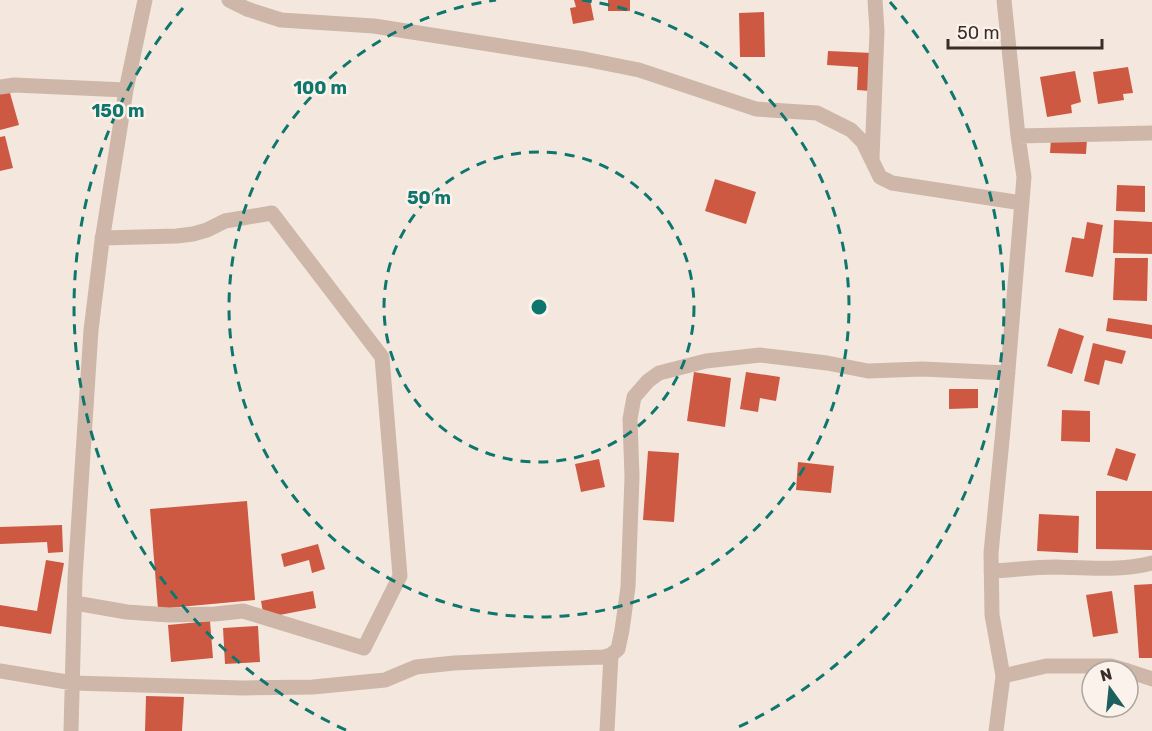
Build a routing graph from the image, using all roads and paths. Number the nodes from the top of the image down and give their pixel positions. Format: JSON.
{"nodes":[{"id":1,"x":144,"y":0,"type":"edge"},
{"id":2,"x":229,"y":0,"type":"edge"},
{"id":3,"x":875,"y":0,"type":"edge"},
{"id":4,"x":1004,"y":0,"type":"edge"},
{"id":5,"x":0,"y":87,"type":"edge"},
{"id":6,"x":126,"y":90,"type":"junction"},
{"id":7,"x":1152,"y":133,"type":"edge"},
{"id":8,"x":1018,"y":136,"type":"junction"},
{"id":9,"x":872,"y":162,"type":"junction"},
{"id":10,"x":1022,"y":203,"type":"junction"},
{"id":11,"x":102,"y":238,"type":"junction"},
{"id":12,"x":1008,"y":373,"type":"junction"},
{"id":13,"x":1152,"y":563,"type":"edge"},
{"id":14,"x":991,"y":571,"type":"junction"},
{"id":15,"x":75,"y":603,"type":"junction"},
{"id":16,"x":611,"y":655,"type":"junction"},
{"id":17,"x":1080,"y":666,"type":"edge"},
{"id":18,"x":0,"y":671,"type":"edge"},
{"id":19,"x":1003,"y":676,"type":"junction"},
{"id":20,"x":73,"y":683,"type":"junction"},
{"id":21,"x":71,"y":731,"type":"edge"},
{"id":22,"x":607,"y":731,"type":"edge"},
{"id":23,"x":996,"y":731,"type":"edge"}],
"edges":[{"from":1,"to":6,"type":"street"},
{"from":2,"to":9,"type":"street"},
{"from":3,"to":9,"type":"street"},
{"from":4,"to":8,"type":"street"},
{"from":5,"to":6,"type":"street"},
{"from":6,"to":11,"type":"street"},
{"from":7,"to":8,"type":"street"},
{"from":8,"to":10,"type":"street"},
{"from":9,"to":10,"type":"street"},
{"from":10,"to":12,"type":"street"},
{"from":11,"to":15,"type":"street"},
{"from":11,"to":15,"type":"street"},
{"from":12,"to":14,"type":"street"},
{"from":12,"to":16,"type":"street"},
{"from":13,"to":14,"type":"street"},
{"from":14,"to":19,"type":"street"},
{"from":15,"to":20,"type":"street"},
{"from":16,"to":20,"type":"street"},
{"from":16,"to":22,"type":"street"},
{"from":17,"to":19,"type":"street"},
{"from":18,"to":20,"type":"street"},
{"from":19,"to":23,"type":"street"},
{"from":20,"to":21,"type":"street"}]}
